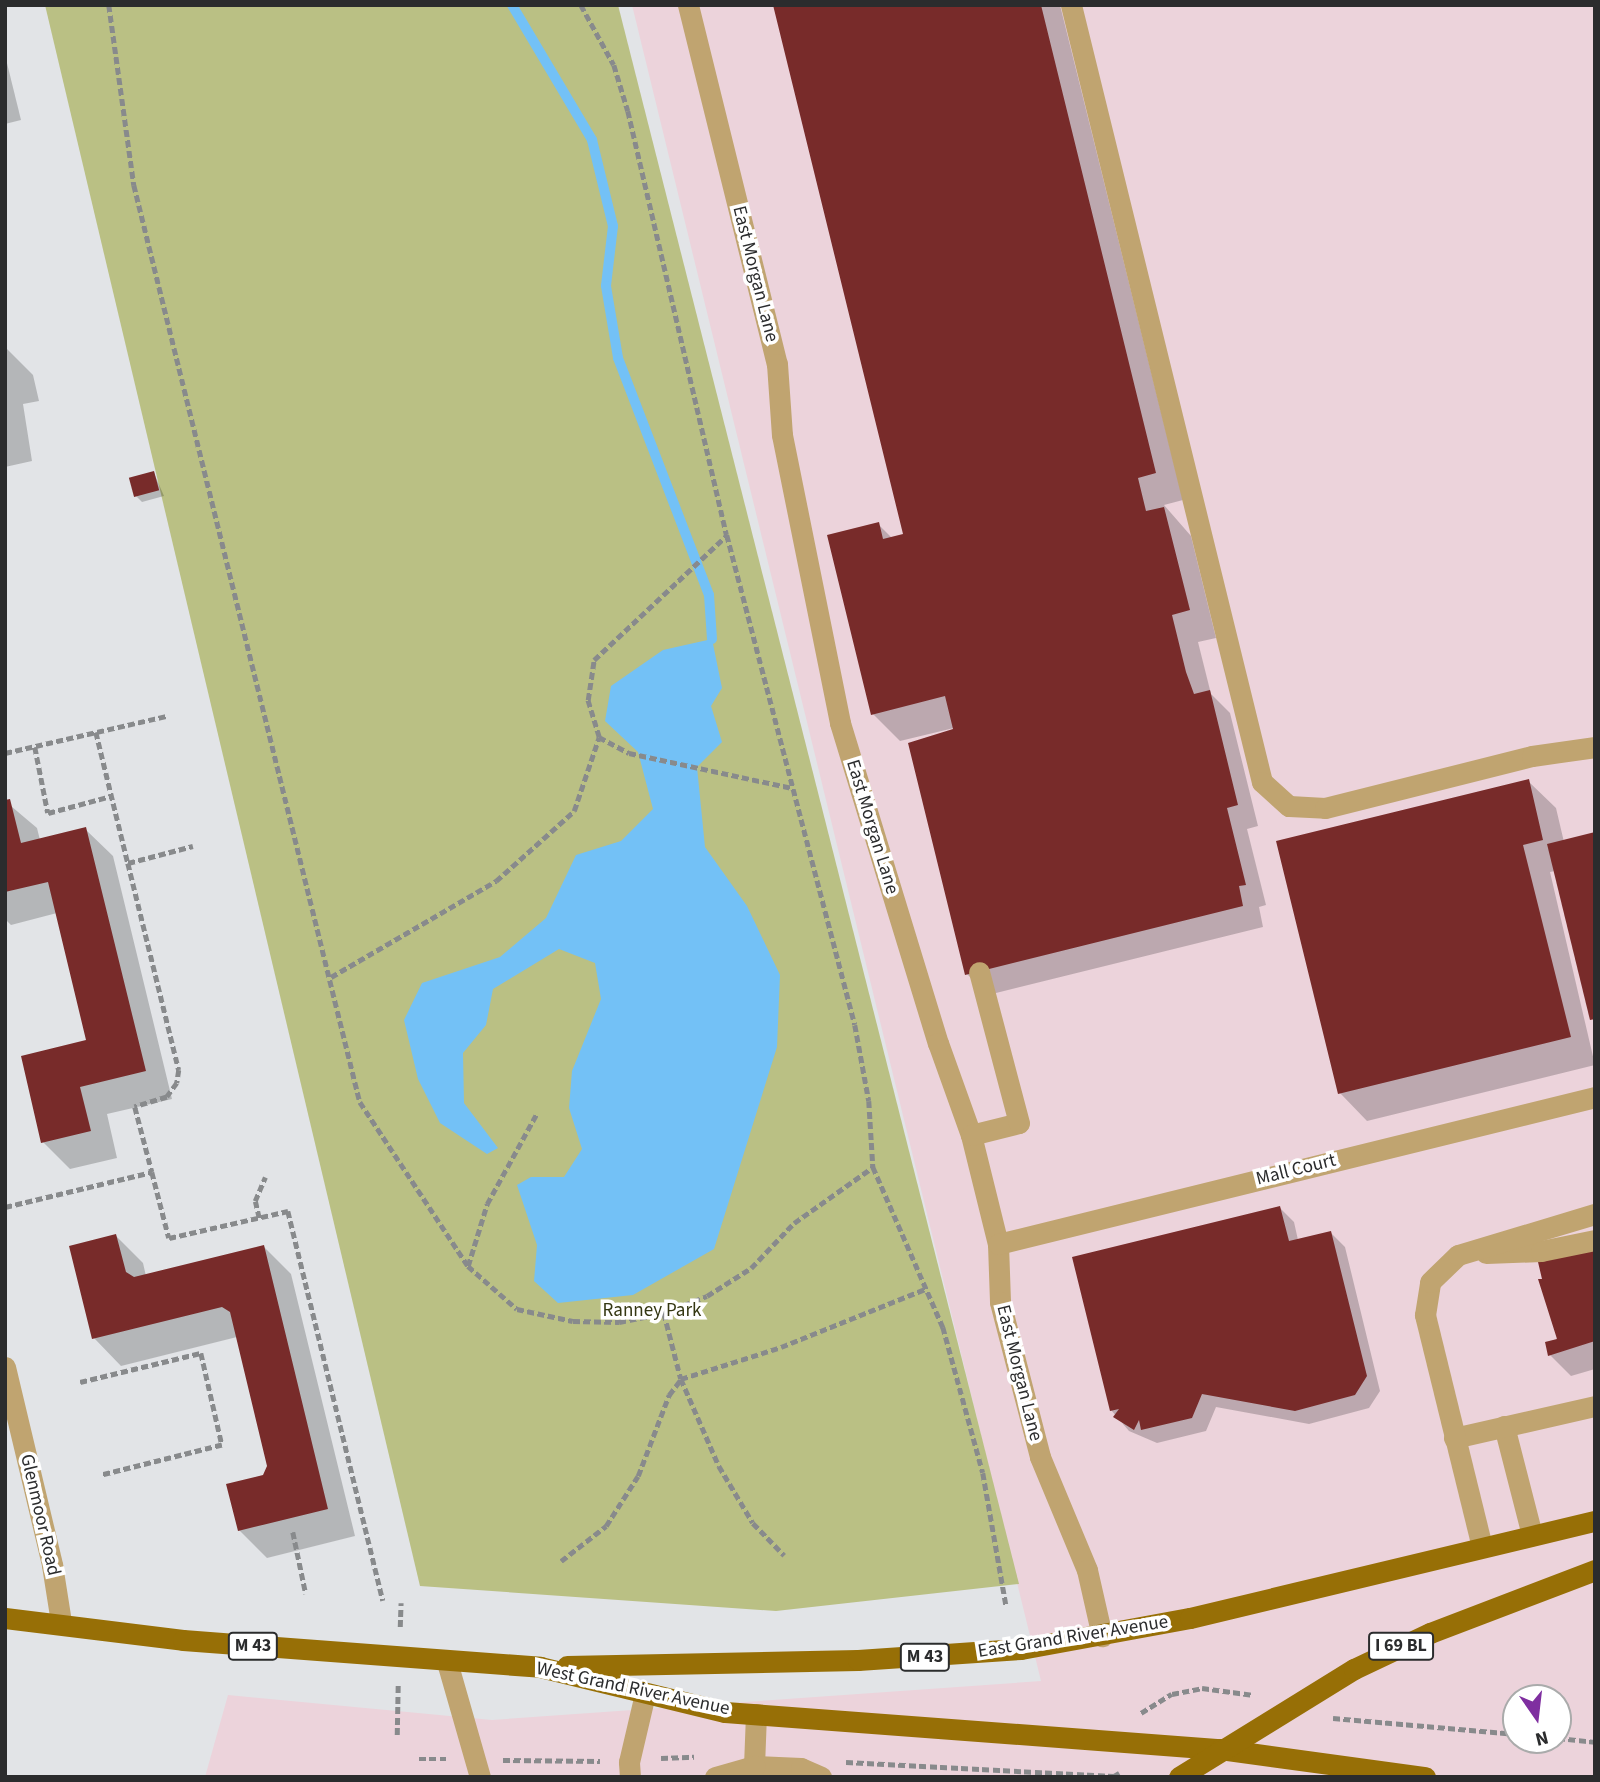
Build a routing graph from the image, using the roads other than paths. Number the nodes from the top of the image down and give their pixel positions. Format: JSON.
{"nodes":[{"id":1,"x":688,"y":5,"type":"edge"},
{"id":2,"x":1071,"y":5,"type":"edge"},
{"id":3,"x":1595,"y":747,"type":"edge"},
{"id":4,"x":979,"y":972,"type":"dead end"},
{"id":5,"x":1595,"y":1097,"type":"edge"},
{"id":6,"x":971,"y":1135,"type":"junction"},
{"id":7,"x":1595,"y":1214,"type":"edge"},
{"id":8,"x":1595,"y":1240,"type":"edge"},
{"id":9,"x":998,"y":1244,"type":"junction"},
{"id":10,"x":1458,"y":1255,"type":"junction"},
{"id":11,"x":5,"y":1367,"type":"edge"},
{"id":12,"x":1595,"y":1406,"type":"edge"},
{"id":13,"x":1504,"y":1426,"type":"junction"},
{"id":14,"x":1454,"y":1438,"type":"junction"},
{"id":15,"x":1595,"y":1521,"type":"edge"},
{"id":16,"x":1532,"y":1535,"type":"junction"},
{"id":17,"x":1482,"y":1546,"type":"junction"},
{"id":18,"x":1595,"y":1570,"type":"edge"},
{"id":19,"x":5,"y":1618,"type":"edge"},
{"id":20,"x":61,"y":1622,"type":"junction"},
{"id":21,"x":1102,"y":1636,"type":"junction"},
{"id":22,"x":447,"y":1662,"type":"junction"},
{"id":23,"x":540,"y":1667,"type":"junction"},
{"id":24,"x":645,"y":1694,"type":"junction"},
{"id":25,"x":756,"y":1714,"type":"junction"},
{"id":26,"x":1220,"y":1749,"type":"junction"},
{"id":27,"x":754,"y":1766,"type":"junction"},
{"id":28,"x":724,"y":1776,"type":"edge"},
{"id":29,"x":480,"y":1777,"type":"edge"},
{"id":30,"x":630,"y":1777,"type":"edge"},
{"id":31,"x":821,"y":1777,"type":"edge"},
{"id":32,"x":1179,"y":1777,"type":"edge"},
{"id":33,"x":1425,"y":1777,"type":"edge"}],
"edges":[{"from":1,"to":6,"type":"street","name":"East Morgan Lane"},
{"from":2,"to":3,"type":"street"},
{"from":4,"to":6,"type":"street"},
{"from":5,"to":9,"type":"street","name":"Mall Court"},
{"from":6,"to":9,"type":"street","name":"East Morgan Lane"},
{"from":7,"to":10,"type":"street"},
{"from":8,"to":10,"type":"street"},
{"from":9,"to":21,"type":"street","name":"East Morgan Lane"},
{"from":10,"to":14,"type":"street"},
{"from":11,"to":20,"type":"street","name":"Glenmoor Road"},
{"from":12,"to":13,"type":"street"},
{"from":13,"to":14,"type":"street"},
{"from":13,"to":16,"type":"street"},
{"from":14,"to":17,"type":"street"},
{"from":15,"to":16,"type":"main road","name":"East Grand River Avenue","number":"M 43"},
{"from":16,"to":17,"type":"main road","name":"East Grand River Avenue","number":"M 43"},
{"from":17,"to":21,"type":"main road","name":"East Grand River Avenue","number":"M 43"},
{"from":18,"to":26,"type":"main road","number":"I 69 BL"},
{"from":19,"to":20,"type":"main road","name":"West Grand River Avenue","number":"M 43"},
{"from":20,"to":22,"type":"main road","name":"West Grand River Avenue","number":"M 43"},
{"from":21,"to":23,"type":"main road","name":"East Grand River Avenue","number":"M 43"},
{"from":22,"to":23,"type":"main road","name":"West Grand River Avenue","number":"M 43"},
{"from":22,"to":29,"type":"street"},
{"from":23,"to":24,"type":"main road","name":"West Grand River Avenue","number":"M 43"},
{"from":24,"to":25,"type":"main road","name":"West Grand River Avenue","number":"M 43"},
{"from":24,"to":30,"type":"street"},
{"from":25,"to":26,"type":"main road","name":"West Grand River Avenue","number":"M 43"},
{"from":25,"to":27,"type":"street"},
{"from":26,"to":32,"type":"main road","number":"I 69 BL"},
{"from":26,"to":33,"type":"main road","number":"M 43"},
{"from":27,"to":28,"type":"street"},
{"from":27,"to":31,"type":"street"}]}
